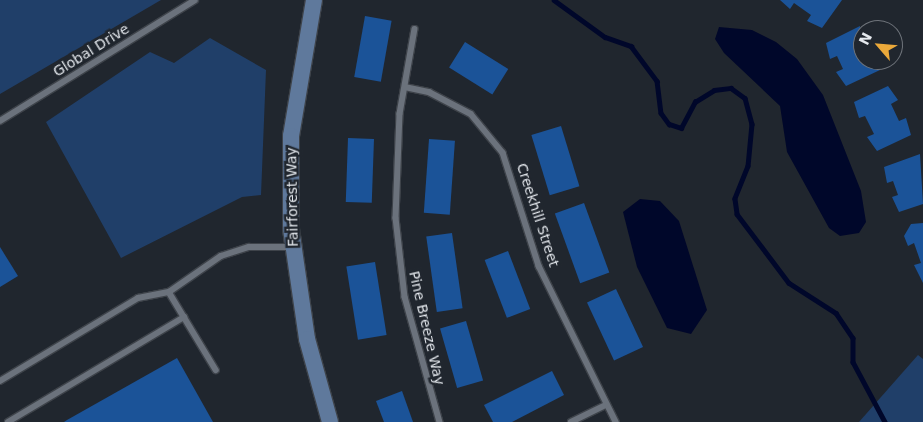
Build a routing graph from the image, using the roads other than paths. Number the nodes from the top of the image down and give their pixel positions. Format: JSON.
{"nodes":[{"id":1,"x":195,"y":0,"type":"edge"},
{"id":2,"x":314,"y":0,"type":"edge"},
{"id":3,"x":415,"y":28,"type":"dead end"},
{"id":4,"x":405,"y":88,"type":"junction"},
{"id":5,"x":0,"y":121,"type":"edge"},
{"id":6,"x":293,"y":247,"type":"junction"},
{"id":7,"x":169,"y":292,"type":"junction"},
{"id":8,"x":184,"y":317,"type":"junction"},
{"id":9,"x":216,"y":370,"type":"dead end"},
{"id":10,"x":0,"y":381,"type":"edge"},
{"id":11,"x":606,"y":405,"type":"junction"},
{"id":12,"x":8,"y":422,"type":"edge"},
{"id":13,"x":330,"y":422,"type":"edge"},
{"id":14,"x":440,"y":422,"type":"edge"},
{"id":15,"x":571,"y":422,"type":"edge"},
{"id":16,"x":616,"y":422,"type":"edge"}],
"edges":[{"from":1,"to":5,"type":"lane","name":"Global Drive"},
{"from":2,"to":6,"type":"main road","name":"Fairforest Way"},
{"from":3,"to":4,"type":"lane","name":"Pine Breeze Way"},
{"from":4,"to":11,"type":"lane","name":"Creekhill Street"},
{"from":4,"to":14,"type":"lane","name":"Pine Breeze Way"},
{"from":6,"to":7,"type":"lane"},
{"from":6,"to":13,"type":"main road","name":"Fairforest Way"},
{"from":7,"to":8,"type":"lane"},
{"from":7,"to":10,"type":"lane"},
{"from":8,"to":9,"type":"lane"},
{"from":8,"to":12,"type":"lane"},
{"from":11,"to":15,"type":"lane"},
{"from":11,"to":16,"type":"lane","name":"Creekhill Street"}]}
